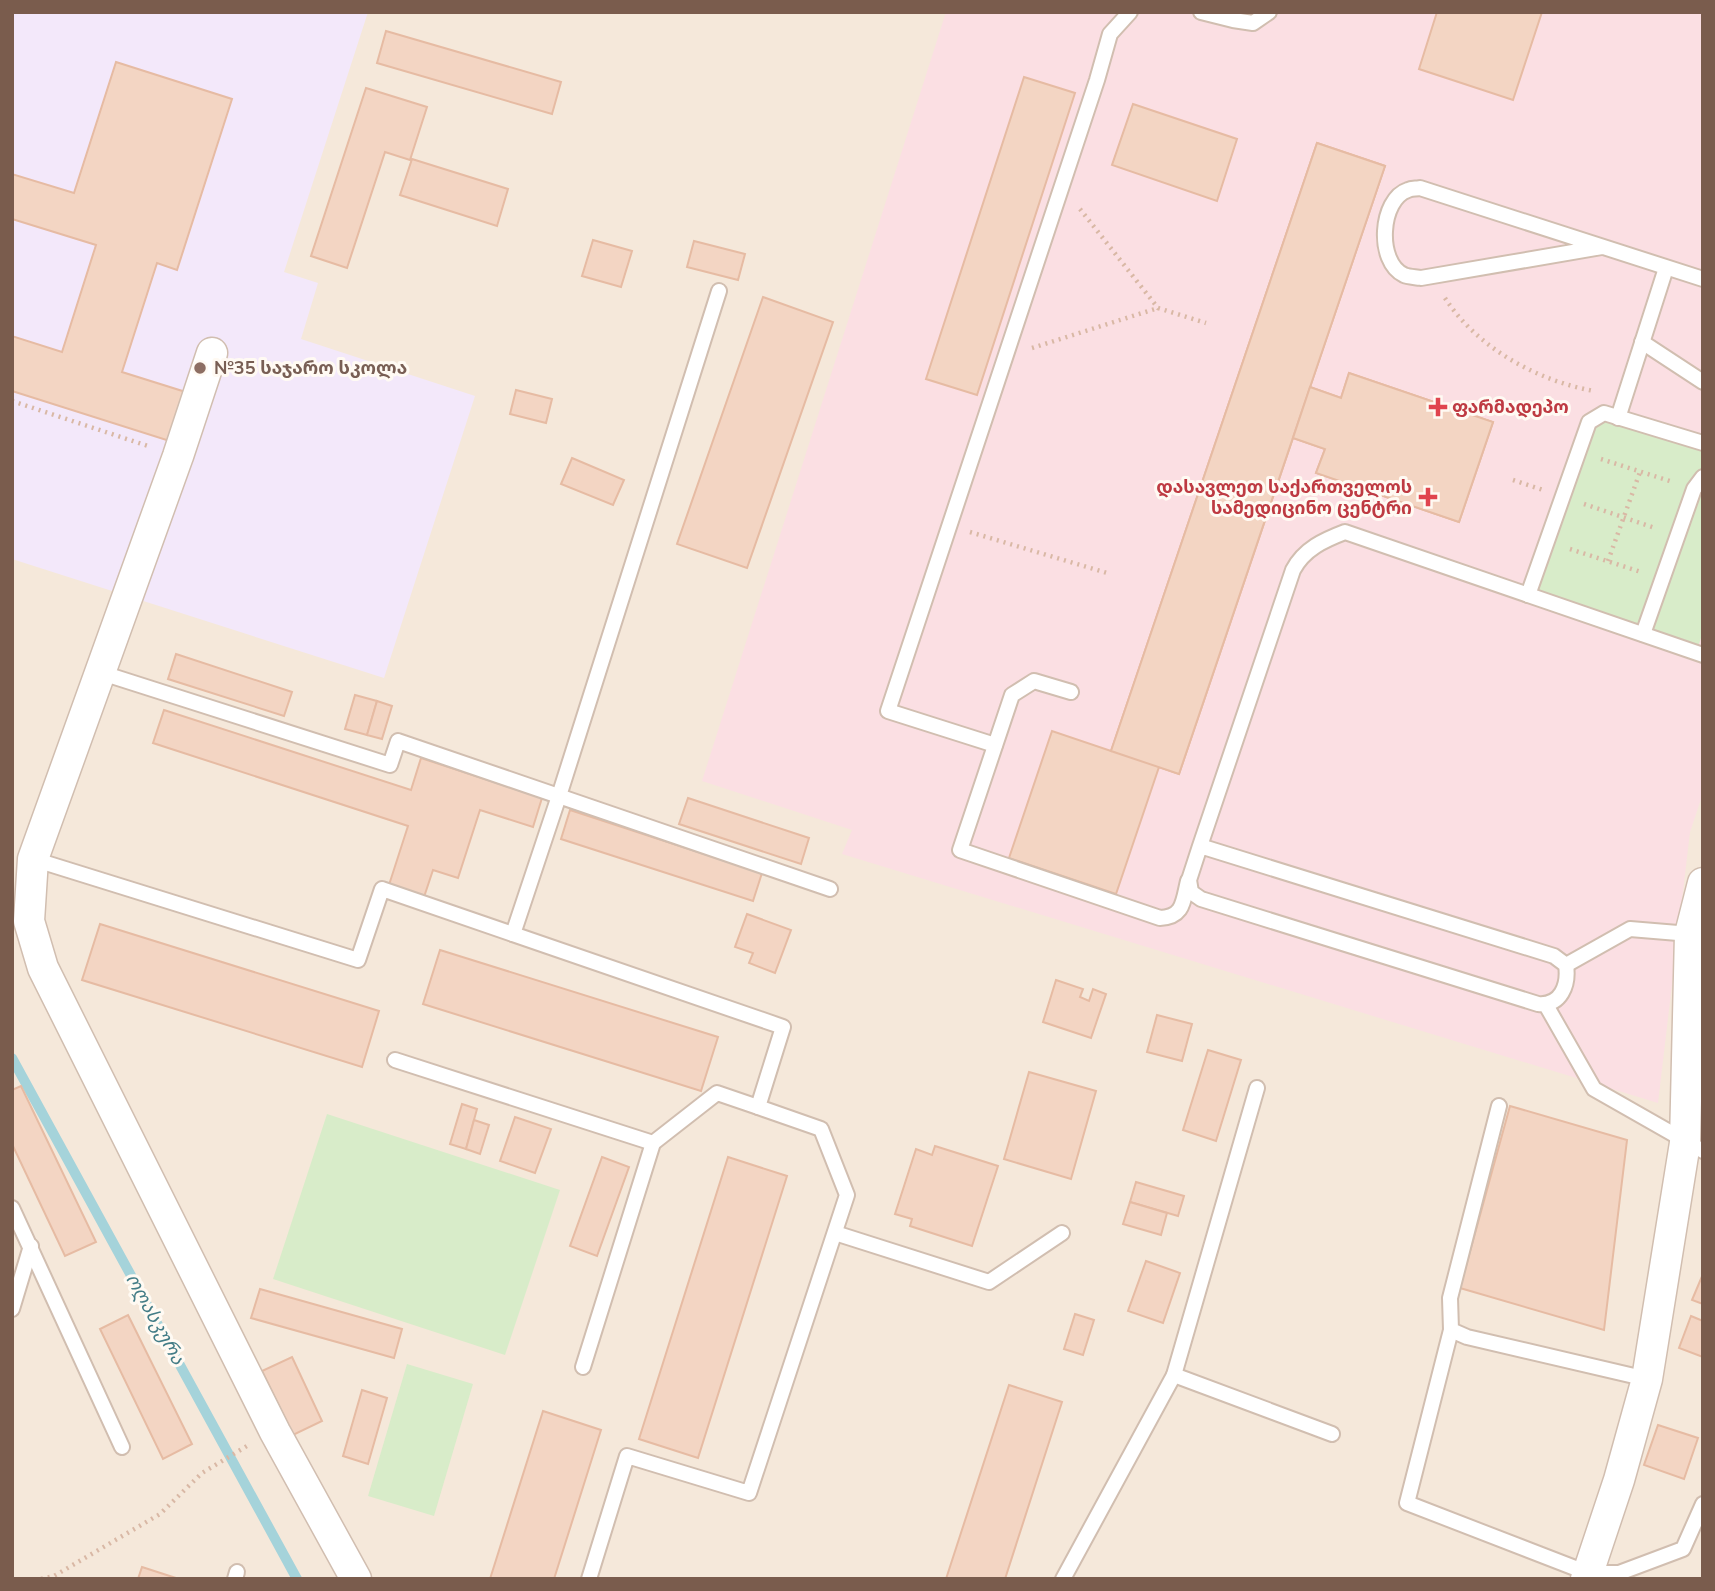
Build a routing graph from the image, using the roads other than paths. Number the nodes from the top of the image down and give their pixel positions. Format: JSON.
{"nodes":[{"id":1,"x":1130,"y":12,"type":"edge"},
{"id":2,"x":1201,"y":12,"type":"edge"},
{"id":3,"x":1269,"y":12,"type":"edge"},
{"id":4,"x":1602,"y":247,"type":"junction"},
{"id":5,"x":1666,"y":268,"type":"junction"},
{"id":6,"x":1703,"y":279,"type":"edge"},
{"id":7,"x":719,"y":291,"type":"dead end"},
{"id":8,"x":1642,"y":342,"type":"junction"},
{"id":9,"x":212,"y":353,"type":"dead end"},
{"id":10,"x":1703,"y":382,"type":"edge"},
{"id":11,"x":1618,"y":418,"type":"junction"},
{"id":12,"x":1703,"y":443,"type":"edge"},
{"id":13,"x":1698,"y":483,"type":"edge"},
{"id":14,"x":1528,"y":595,"type":"junction"},
{"id":15,"x":1643,"y":634,"type":"junction"},
{"id":16,"x":1703,"y":655,"type":"edge"},
{"id":17,"x":99,"y":672,"type":"junction"},
{"id":18,"x":1071,"y":692,"type":"dead end"},
{"id":19,"x":995,"y":745,"type":"junction"},
{"id":20,"x":559,"y":796,"type":"junction"},
{"id":21,"x":1200,"y":846,"type":"junction"},
{"id":22,"x":33,"y":859,"type":"junction"},
{"id":23,"x":1189,"y":880,"type":"junction"},
{"id":24,"x":1703,"y":883,"type":"edge"},
{"id":25,"x":830,"y":889,"type":"dead end"},
{"id":26,"x":513,"y":934,"type":"junction"},
{"id":27,"x":1690,"y":934,"type":"junction"},
{"id":28,"x":1566,"y":965,"type":"junction"},
{"id":29,"x":1546,"y":1005,"type":"junction"},
{"id":30,"x":395,"y":1060,"type":"dead end"},
{"id":31,"x":1257,"y":1088,"type":"dead end"},
{"id":32,"x":1499,"y":1106,"type":"dead end"},
{"id":33,"x":758,"y":1107,"type":"junction"},
{"id":34,"x":653,"y":1143,"type":"junction"},
{"id":35,"x":1694,"y":1147,"type":"edge"},
{"id":36,"x":12,"y":1208,"type":"edge"},
{"id":37,"x":835,"y":1233,"type":"junction"},
{"id":38,"x":1062,"y":1233,"type":"dead end"},
{"id":39,"x":31,"y":1246,"type":"junction"},
{"id":40,"x":12,"y":1309,"type":"edge"},
{"id":41,"x":1451,"y":1330,"type":"junction"},
{"id":42,"x":583,"y":1367,"type":"dead end"},
{"id":43,"x":1174,"y":1376,"type":"junction"},
{"id":44,"x":1647,"y":1378,"type":"junction"},
{"id":45,"x":1332,"y":1434,"type":"dead end"},
{"id":46,"x":122,"y":1447,"type":"dead end"},
{"id":47,"x":1703,"y":1504,"type":"edge"},
{"id":48,"x":1587,"y":1576,"type":"edge"},
{"id":49,"x":356,"y":1579,"type":"edge"},
{"id":50,"x":589,"y":1579,"type":"edge"},
{"id":51,"x":1063,"y":1579,"type":"edge"}],
"edges":[{"from":1,"to":19,"type":"lane"},
{"from":2,"to":3,"type":"lane"},
{"from":4,"to":4,"type":"lane"},
{"from":4,"to":5,"type":"lane"},
{"from":5,"to":6,"type":"lane"},
{"from":5,"to":8,"type":"lane"},
{"from":7,"to":20,"type":"lane"},
{"from":8,"to":10,"type":"lane"},
{"from":8,"to":11,"type":"lane"},
{"from":9,"to":17,"type":"street"},
{"from":11,"to":12,"type":"lane"},
{"from":11,"to":14,"type":"lane"},
{"from":13,"to":15,"type":"lane"},
{"from":14,"to":15,"type":"lane"},
{"from":14,"to":21,"type":"lane"},
{"from":15,"to":16,"type":"lane"},
{"from":17,"to":20,"type":"lane"},
{"from":17,"to":22,"type":"street"},
{"from":18,"to":19,"type":"lane"},
{"from":19,"to":23,"type":"lane"},
{"from":20,"to":25,"type":"lane"},
{"from":20,"to":26,"type":"lane"},
{"from":21,"to":23,"type":"lane"},
{"from":21,"to":28,"type":"lane"},
{"from":22,"to":26,"type":"lane"},
{"from":22,"to":49,"type":"street"},
{"from":23,"to":29,"type":"lane"},
{"from":24,"to":27,"type":"street"},
{"from":26,"to":33,"type":"lane"},
{"from":27,"to":28,"type":"lane"},
{"from":27,"to":35,"type":"street"},
{"from":28,"to":29,"type":"lane"},
{"from":29,"to":35,"type":"lane"},
{"from":30,"to":34,"type":"lane"},
{"from":31,"to":43,"type":"lane"},
{"from":32,"to":41,"type":"lane"},
{"from":33,"to":34,"type":"lane"},
{"from":33,"to":37,"type":"lane"},
{"from":34,"to":42,"type":"lane"},
{"from":35,"to":44,"type":"street"},
{"from":36,"to":39,"type":"lane"},
{"from":37,"to":38,"type":"lane"},
{"from":37,"to":50,"type":"lane"},
{"from":39,"to":40,"type":"lane"},
{"from":39,"to":46,"type":"lane"},
{"from":41,"to":44,"type":"lane"},
{"from":41,"to":48,"type":"lane"},
{"from":43,"to":45,"type":"lane"},
{"from":43,"to":51,"type":"lane"},
{"from":44,"to":48,"type":"street"},
{"from":47,"to":48,"type":"lane"}]}
